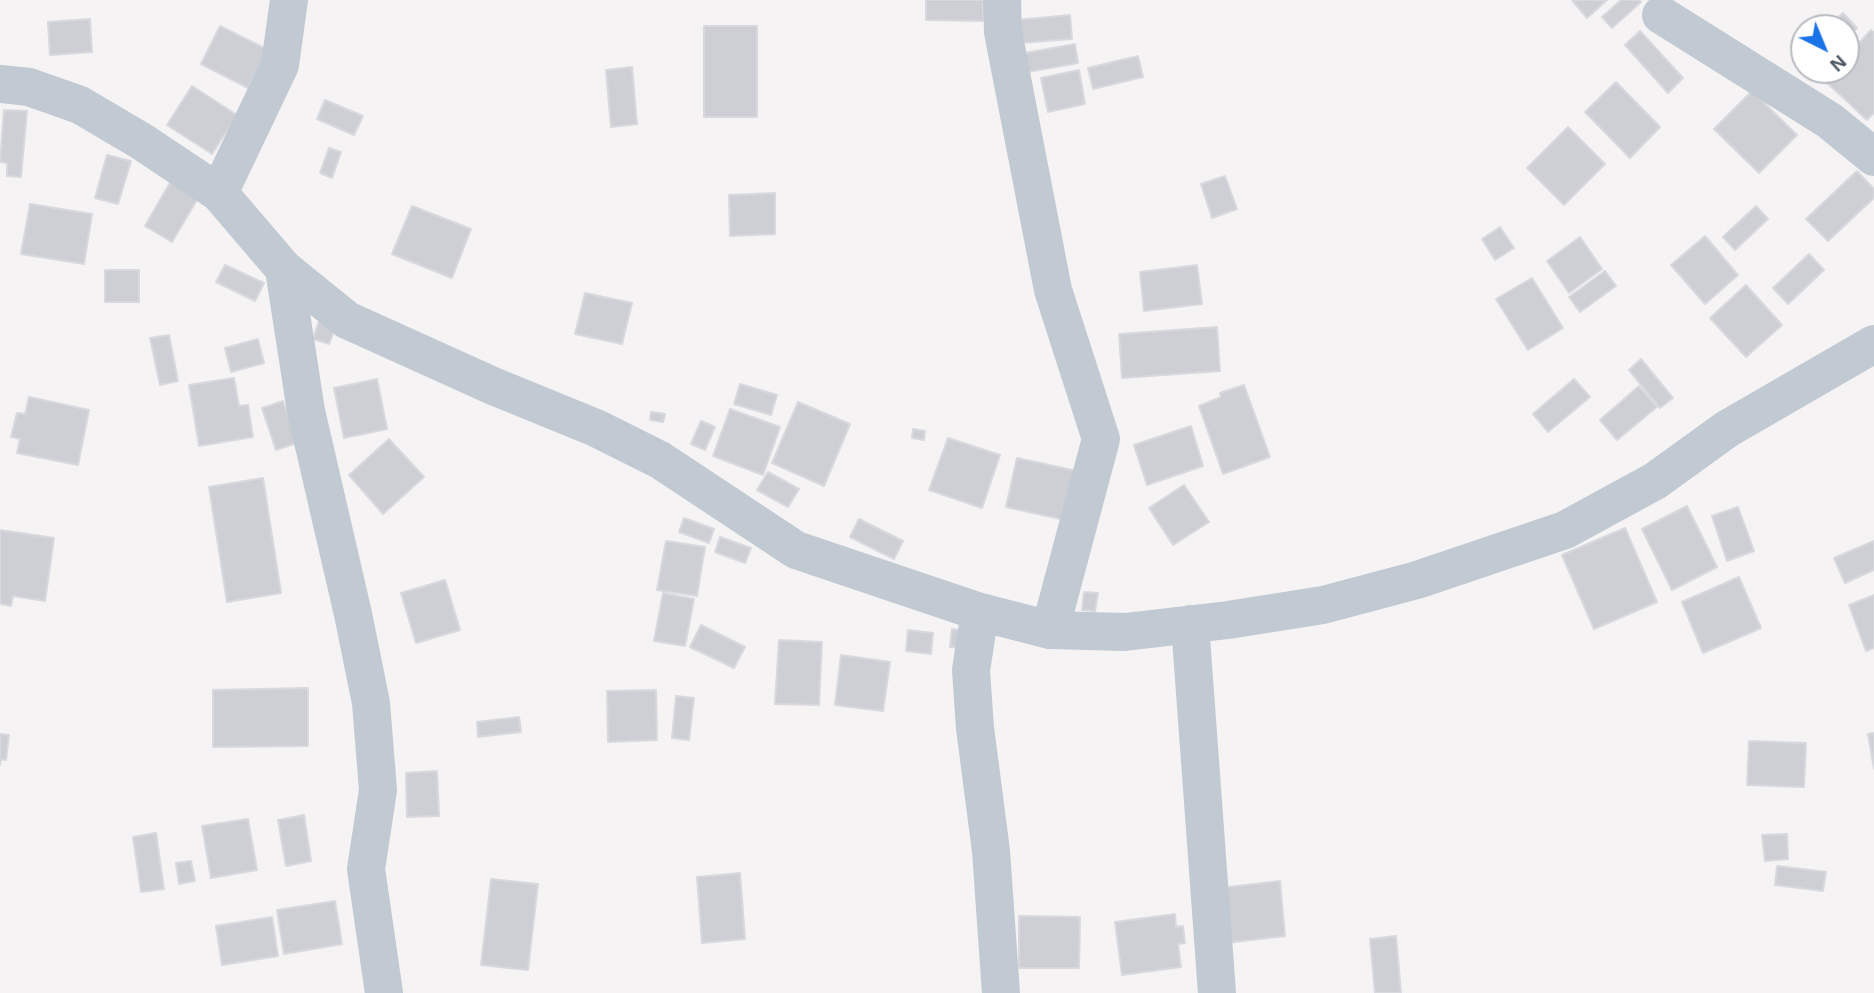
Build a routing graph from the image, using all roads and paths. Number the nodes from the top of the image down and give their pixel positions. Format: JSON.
{"nodes":[{"id":1,"x":289,"y":0,"type":"edge"},
{"id":2,"x":1002,"y":0,"type":"edge"},
{"id":3,"x":1661,"y":15,"type":"dead end"},
{"id":4,"x":0,"y":84,"type":"edge"},
{"id":5,"x":1874,"y":157,"type":"edge"},
{"id":6,"x":219,"y":193,"type":"junction"},
{"id":7,"x":284,"y":268,"type":"junction"},
{"id":8,"x":1874,"y":344,"type":"edge"},
{"id":9,"x":981,"y":612,"type":"junction"},
{"id":10,"x":1190,"y":624,"type":"junction"},
{"id":11,"x":1050,"y":630,"type":"junction"},
{"id":12,"x":384,"y":993,"type":"edge"},
{"id":13,"x":1001,"y":993,"type":"edge"},
{"id":14,"x":1216,"y":993,"type":"edge"}],
"edges":[{"from":1,"to":6,"type":"street"},
{"from":2,"to":11,"type":"street"},
{"from":3,"to":5,"type":"street"},
{"from":4,"to":6,"type":"street"},
{"from":6,"to":7,"type":"street"},
{"from":7,"to":9,"type":"street"},
{"from":7,"to":12,"type":"street"},
{"from":8,"to":10,"type":"street"},
{"from":9,"to":11,"type":"street"},
{"from":9,"to":13,"type":"street"},
{"from":10,"to":11,"type":"street"},
{"from":10,"to":14,"type":"street"}]}
